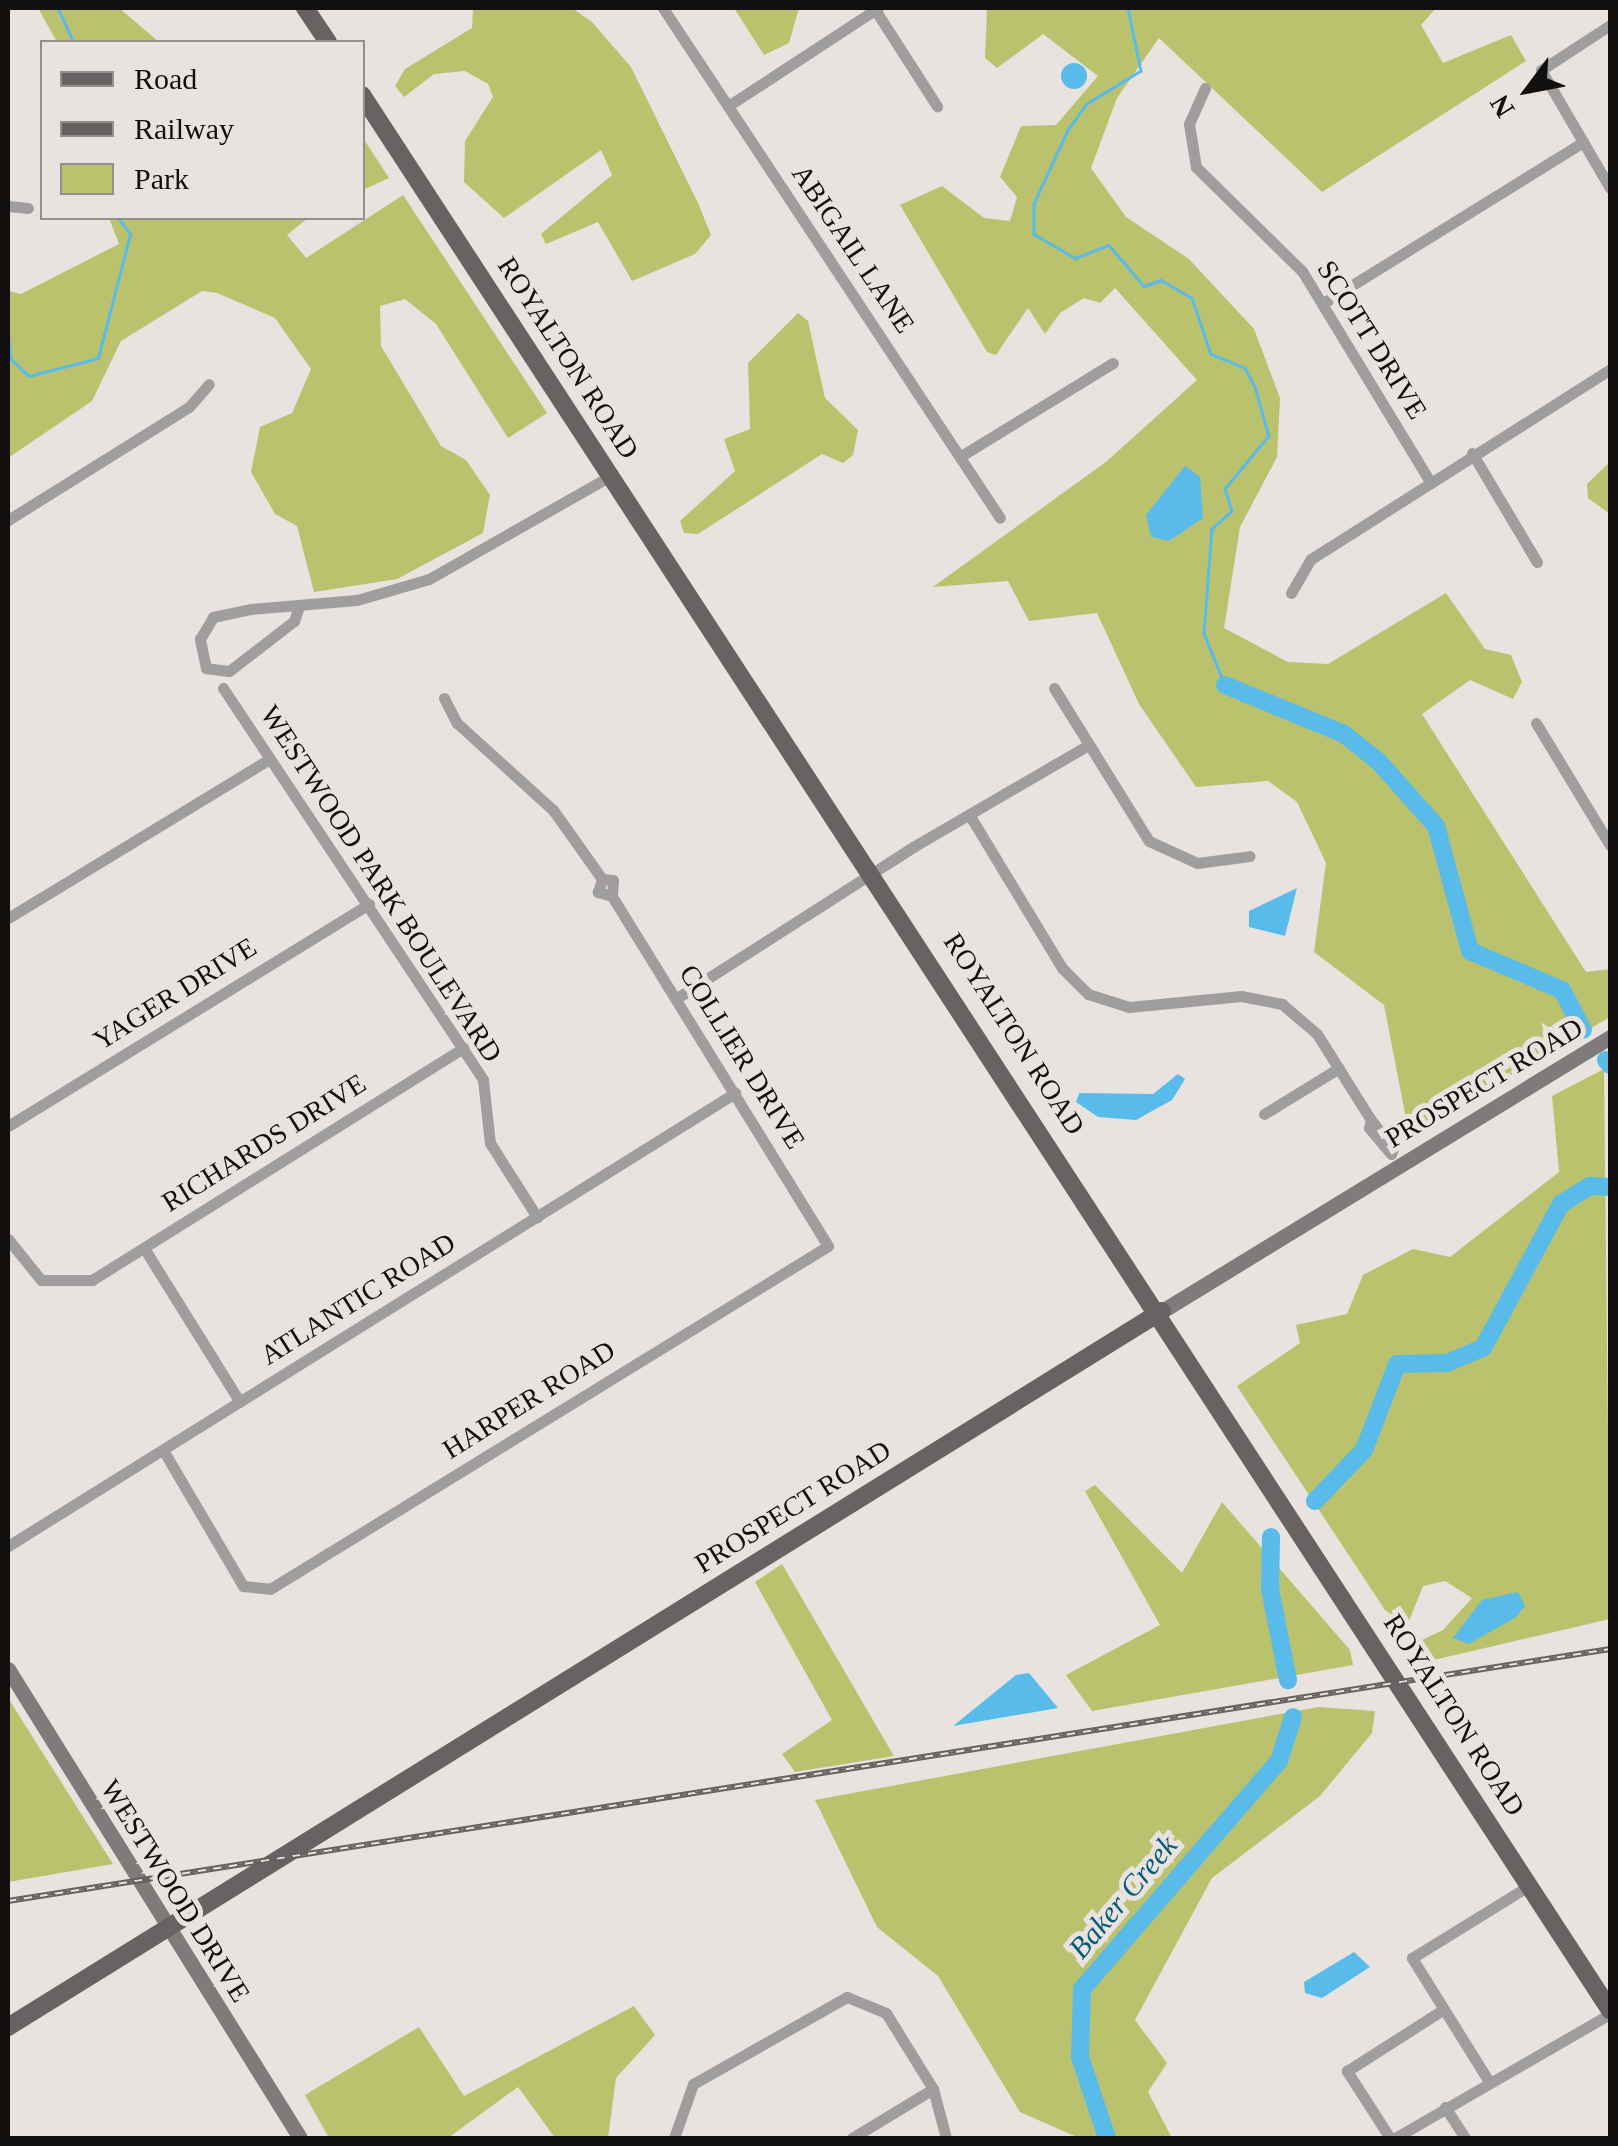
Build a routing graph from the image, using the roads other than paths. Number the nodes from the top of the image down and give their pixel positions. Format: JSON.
{"nodes":[{"id":1,"x":305,"y":8,"type":"edge"},
{"id":2,"x":663,"y":8,"type":"edge"},
{"id":3,"x":875,"y":8,"type":"edge"},
{"id":4,"x":1610,"y":25,"type":"edge"},
{"id":5,"x":327,"y":40,"type":"edge"},
{"id":6,"x":1204,"y":88,"type":"dead end"},
{"id":7,"x":365,"y":100,"type":"edge"},
{"id":8,"x":728,"y":106,"type":"junction"},
{"id":9,"x":937,"y":106,"type":"dead end"},
{"id":10,"x":1582,"y":142,"type":"junction"},
{"id":11,"x":1610,"y":188,"type":"edge"},
{"id":12,"x":8,"y":206,"type":"edge"},
{"id":13,"x":28,"y":208,"type":"dead end"},
{"id":14,"x":1325,"y":302,"type":"junction"},
{"id":15,"x":1113,"y":363,"type":"dead end"},
{"id":16,"x":1610,"y":369,"type":"edge"},
{"id":17,"x":209,"y":384,"type":"dead end"},
{"id":18,"x":1472,"y":454,"type":"junction"},
{"id":19,"x":961,"y":456,"type":"junction"},
{"id":20,"x":612,"y":474,"type":"junction"},
{"id":21,"x":1429,"y":480,"type":"junction"},
{"id":22,"x":1000,"y":518,"type":"dead end"},
{"id":23,"x":8,"y":520,"type":"edge"},
{"id":24,"x":1538,"y":562,"type":"dead end"},
{"id":25,"x":1291,"y":593,"type":"dead end"},
{"id":26,"x":300,"y":606,"type":"junction"},
{"id":27,"x":270,"y":607,"type":"junction"},
{"id":28,"x":281,"y":632,"type":"junction"},
{"id":29,"x":223,"y":688,"type":"dead end"},
{"id":30,"x":1054,"y":688,"type":"dead end"},
{"id":31,"x":444,"y":698,"type":"dead end"},
{"id":32,"x":1536,"y":723,"type":"dead end"},
{"id":33,"x":1088,"y":745,"type":"junction"},
{"id":34,"x":270,"y":759,"type":"junction"},
{"id":35,"x":970,"y":816,"type":"junction"},
{"id":36,"x":1610,"y":845,"type":"edge"},
{"id":37,"x":1250,"y":856,"type":"dead end"},
{"id":38,"x":881,"y":866,"type":"junction"},
{"id":39,"x":369,"y":904,"type":"junction"},
{"id":40,"x":8,"y":918,"type":"edge"},
{"id":41,"x":677,"y":998,"type":"junction"},
{"id":42,"x":1610,"y":1038,"type":"edge"},
{"id":43,"x":463,"y":1048,"type":"junction"},
{"id":44,"x":1338,"y":1068,"type":"junction"},
{"id":45,"x":735,"y":1093,"type":"junction"},
{"id":46,"x":1264,"y":1114,"type":"dead end"},
{"id":47,"x":8,"y":1126,"type":"edge"},
{"id":48,"x":1395,"y":1161,"type":"junction"},
{"id":49,"x":536,"y":1217,"type":"junction"},
{"id":50,"x":8,"y":1239,"type":"edge"},
{"id":51,"x":828,"y":1246,"type":"joint"},
{"id":52,"x":144,"y":1248,"type":"junction"},
{"id":53,"x":1162,"y":1312,"type":"junction"},
{"id":54,"x":240,"y":1402,"type":"junction"},
{"id":55,"x":163,"y":1450,"type":"junction"},
{"id":56,"x":8,"y":1546,"type":"edge"},
{"id":57,"x":8,"y":1670,"type":"edge"},
{"id":58,"x":1530,"y":1885,"type":"junction"},
{"id":59,"x":168,"y":1928,"type":"junction"},
{"id":60,"x":1444,"y":2010,"type":"junction"},
{"id":61,"x":1610,"y":2012,"type":"edge"},
{"id":62,"x":8,"y":2027,"type":"edge"},
{"id":63,"x":1488,"y":2080,"type":"junction"},
{"id":64,"x":933,"y":2089,"type":"junction"},
{"id":65,"x":1444,"y":2107,"type":"junction"},
{"id":66,"x":300,"y":2138,"type":"edge"},
{"id":67,"x":674,"y":2138,"type":"edge"},
{"id":68,"x":852,"y":2138,"type":"edge"},
{"id":69,"x":946,"y":2138,"type":"edge"},
{"id":70,"x":1393,"y":2138,"type":"edge"},
{"id":71,"x":1464,"y":2138,"type":"edge"}],
"edges":[{"from":1,"to":5,"type":"main road"},
{"from":2,"to":8,"type":"street","name":"ABIGAIL LANE"},
{"from":3,"to":8,"type":"street"},
{"from":3,"to":9,"type":"street"},
{"from":4,"to":10,"type":"street"},
{"from":6,"to":14,"type":"street","name":"SCOTT DRIVE"},
{"from":7,"to":20,"type":"main road","name":"ROYALTON ROAD"},
{"from":8,"to":19,"type":"street","name":"ABIGAIL LANE"},
{"from":10,"to":11,"type":"street"},
{"from":10,"to":14,"type":"street"},
{"from":12,"to":13,"type":"street"},
{"from":14,"to":21,"type":"street","name":"SCOTT DRIVE"},
{"from":15,"to":19,"type":"street"},
{"from":16,"to":18,"type":"street"},
{"from":17,"to":23,"type":"street"},
{"from":18,"to":21,"type":"street"},
{"from":18,"to":24,"type":"street"},
{"from":19,"to":22,"type":"street","name":"ABIGAIL LANE"},
{"from":20,"to":26,"type":"street"},
{"from":20,"to":38,"type":"main road","name":"ROYALTON ROAD"},
{"from":21,"to":25,"type":"street"},
{"from":26,"to":27,"type":"street"},
{"from":26,"to":28,"type":"street"},
{"from":27,"to":28,"type":"street"},
{"from":27,"to":28,"type":"street"},
{"from":29,"to":34,"type":"street","name":"WESTWOOD PARK BOULEVARD"},
{"from":30,"to":33,"type":"street"},
{"from":31,"to":41,"type":"street","name":"COLLIER DRIVE"},
{"from":32,"to":36,"type":"street"},
{"from":33,"to":35,"type":"street"},
{"from":33,"to":37,"type":"street"},
{"from":34,"to":39,"type":"street","name":"WESTWOOD PARK BOULEVARD"},
{"from":34,"to":40,"type":"street"},
{"from":35,"to":38,"type":"street"},
{"from":35,"to":44,"type":"street"},
{"from":38,"to":41,"type":"street"},
{"from":38,"to":53,"type":"main road","name":"ROYALTON ROAD"},
{"from":39,"to":43,"type":"street","name":"WESTWOOD PARK BOULEVARD"},
{"from":39,"to":47,"type":"street","name":"YAGER DRIVE"},
{"from":41,"to":45,"type":"street","name":"COLLIER DRIVE"},
{"from":42,"to":48,"type":"street","name":"PROSPECT ROAD"},
{"from":43,"to":49,"type":"street","name":"WESTWOOD PARK BOULEVARD"},
{"from":43,"to":52,"type":"street","name":"RICHARDS DRIVE"},
{"from":44,"to":46,"type":"street"},
{"from":44,"to":48,"type":"street"},
{"from":45,"to":49,"type":"street","name":"ATLANTIC ROAD"},
{"from":45,"to":51,"type":"street","name":"COLLIER DRIVE"},
{"from":48,"to":53,"type":"street","name":"PROSPECT ROAD"},
{"from":49,"to":54,"type":"street","name":"ATLANTIC ROAD"},
{"from":50,"to":52,"type":"street","name":"RICHARDS DRIVE"},
{"from":51,"to":55,"type":"street","name":"HARPER ROAD"},
{"from":52,"to":54,"type":"street"},
{"from":53,"to":58,"type":"main road","name":"ROYALTON ROAD"},
{"from":53,"to":59,"type":"main road","name":"PROSPECT ROAD"},
{"from":54,"to":55,"type":"street","name":"ATLANTIC ROAD"},
{"from":55,"to":56,"type":"street","name":"ATLANTIC ROAD"},
{"from":57,"to":59,"type":"street","name":"WESTWOOD DRIVE"},
{"from":58,"to":60,"type":"street"},
{"from":58,"to":61,"type":"main road","name":"ROYALTON ROAD"},
{"from":59,"to":62,"type":"main road","name":"PROSPECT ROAD"},
{"from":59,"to":66,"type":"street","name":"WESTWOOD DRIVE"},
{"from":60,"to":63,"type":"street"},
{"from":60,"to":70,"type":"street"},
{"from":61,"to":63,"type":"street"},
{"from":63,"to":65,"type":"street"},
{"from":64,"to":67,"type":"street"},
{"from":64,"to":68,"type":"street"},
{"from":64,"to":69,"type":"street"},
{"from":65,"to":70,"type":"street"},
{"from":65,"to":71,"type":"street"}]}
